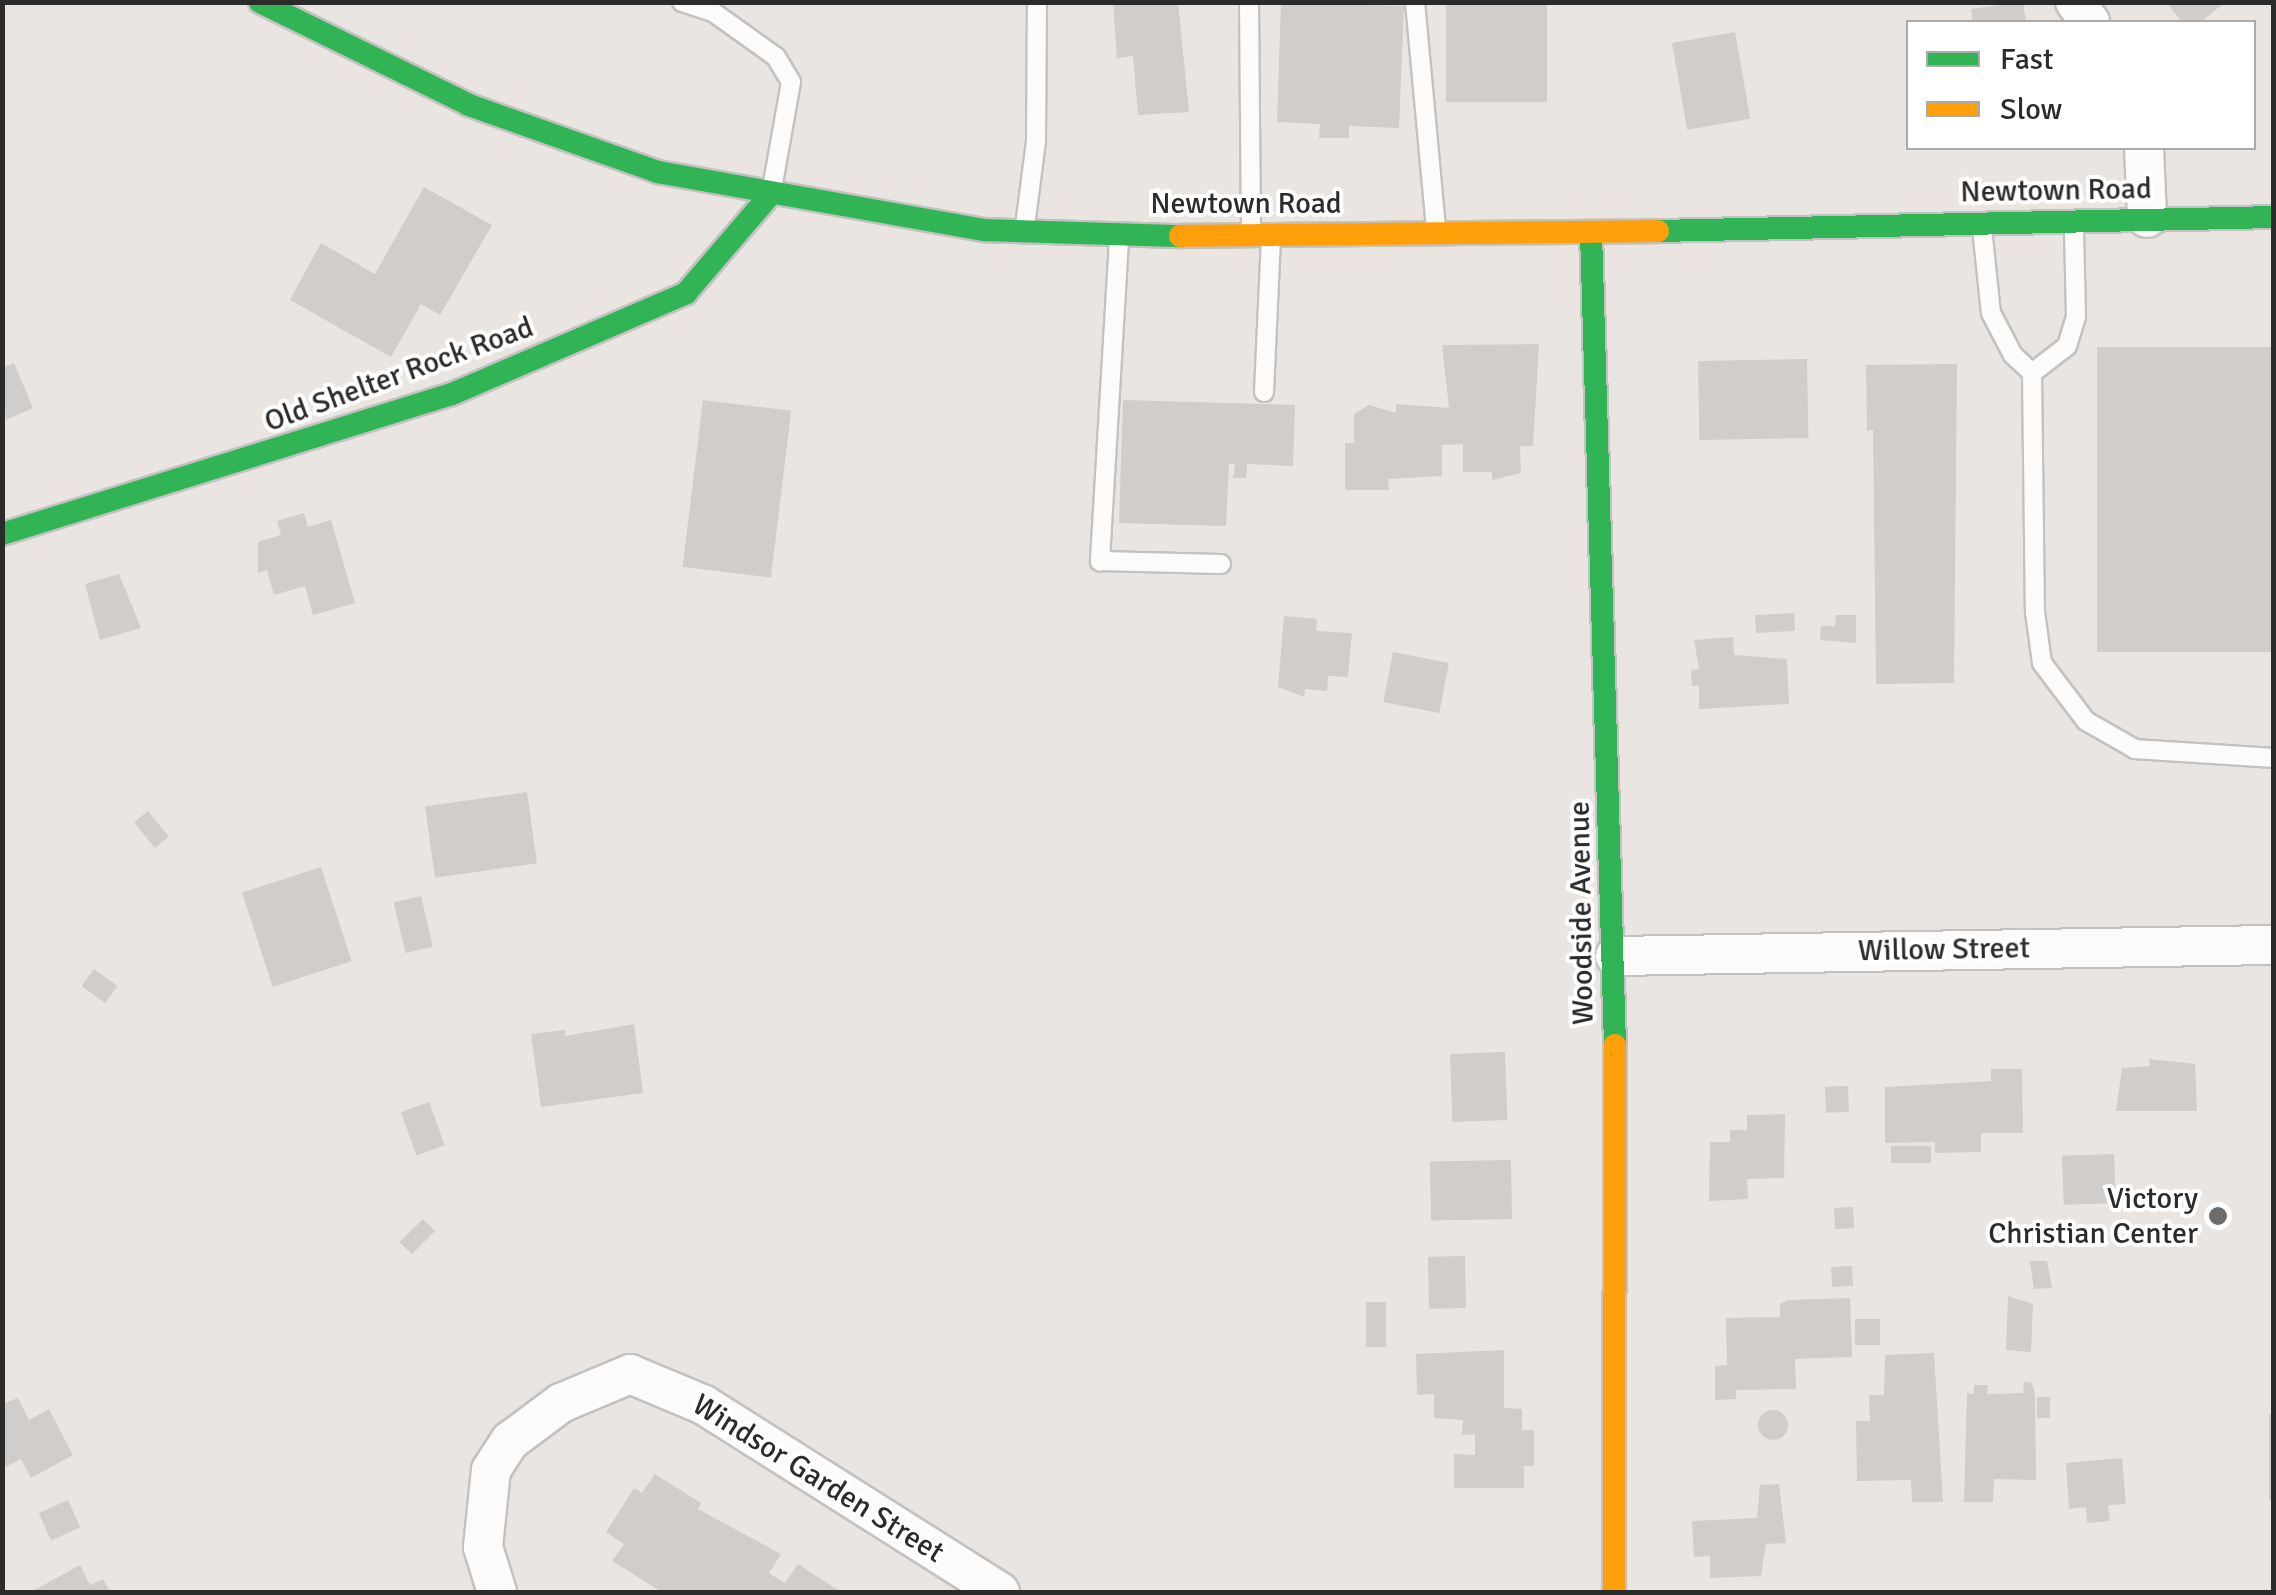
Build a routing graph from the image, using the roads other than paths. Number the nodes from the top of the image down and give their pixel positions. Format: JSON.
{"nodes":[{"id":1,"x":260,"y":2,"type":"edge"},
{"id":2,"x":682,"y":2,"type":"edge"},
{"id":3,"x":1037,"y":2,"type":"edge"},
{"id":4,"x":1249,"y":2,"type":"edge"},
{"id":5,"x":1415,"y":2,"type":"edge"},
{"id":6,"x":2144,"y":150,"type":"edge"},
{"id":7,"x":771,"y":194,"type":"junction"},
{"id":8,"x":2274,"y":217,"type":"edge"},
{"id":9,"x":2148,"y":218,"type":"junction"},
{"id":10,"x":2074,"y":220,"type":"junction"},
{"id":11,"x":1982,"y":222,"type":"junction"},
{"id":12,"x":1024,"y":231,"type":"junction"},
{"id":13,"x":1591,"y":232,"type":"junction"},
{"id":14,"x":1436,"y":233,"type":"junction"},
{"id":15,"x":1120,"y":234,"type":"junction"},
{"id":16,"x":1261,"y":235,"type":"junction"},
{"id":17,"x":2032,"y":372,"type":"junction"},
{"id":18,"x":1264,"y":392,"type":"dead end"},
{"id":19,"x":2,"y":534,"type":"edge"},
{"id":20,"x":1221,"y":564,"type":"dead end"},
{"id":21,"x":2274,"y":758,"type":"edge"},
{"id":22,"x":2274,"y":945,"type":"edge"},
{"id":23,"x":1615,"y":956,"type":"junction"},
{"id":24,"x":497,"y":1592,"type":"edge"},
{"id":25,"x":1000,"y":1592,"type":"edge"},
{"id":26,"x":1614,"y":1592,"type":"edge"}],
"edges":[{"from":1,"to":7,"type":"street","name":"Newtown Road"},
{"from":2,"to":7,"type":"lane"},
{"from":3,"to":12,"type":"lane"},
{"from":4,"to":16,"type":"lane"},
{"from":5,"to":14,"type":"lane"},
{"from":6,"to":9,"type":"street"},
{"from":7,"to":12,"type":"street","name":"Newtown Road"},
{"from":7,"to":19,"type":"street","name":"Old Shelter Rock Road"},
{"from":8,"to":9,"type":"street","name":"Newtown Road"},
{"from":9,"to":10,"type":"street","name":"Newtown Road"},
{"from":10,"to":11,"type":"street","name":"Newtown Road"},
{"from":10,"to":17,"type":"lane"},
{"from":11,"to":13,"type":"street","name":"Newtown Road"},
{"from":11,"to":17,"type":"lane"},
{"from":12,"to":15,"type":"street","name":"Newtown Road"},
{"from":13,"to":14,"type":"street","name":"Newtown Road"},
{"from":13,"to":23,"type":"street","name":"Woodside Avenue"},
{"from":14,"to":16,"type":"street","name":"Newtown Road"},
{"from":15,"to":16,"type":"street","name":"Newtown Road"},
{"from":15,"to":20,"type":"lane"},
{"from":16,"to":18,"type":"lane"},
{"from":17,"to":21,"type":"lane"},
{"from":22,"to":23,"type":"street","name":"Willow Street"},
{"from":23,"to":26,"type":"street","name":"Woodside Avenue"},
{"from":24,"to":25,"type":"street","name":"Windsor Garden Street"}]}
